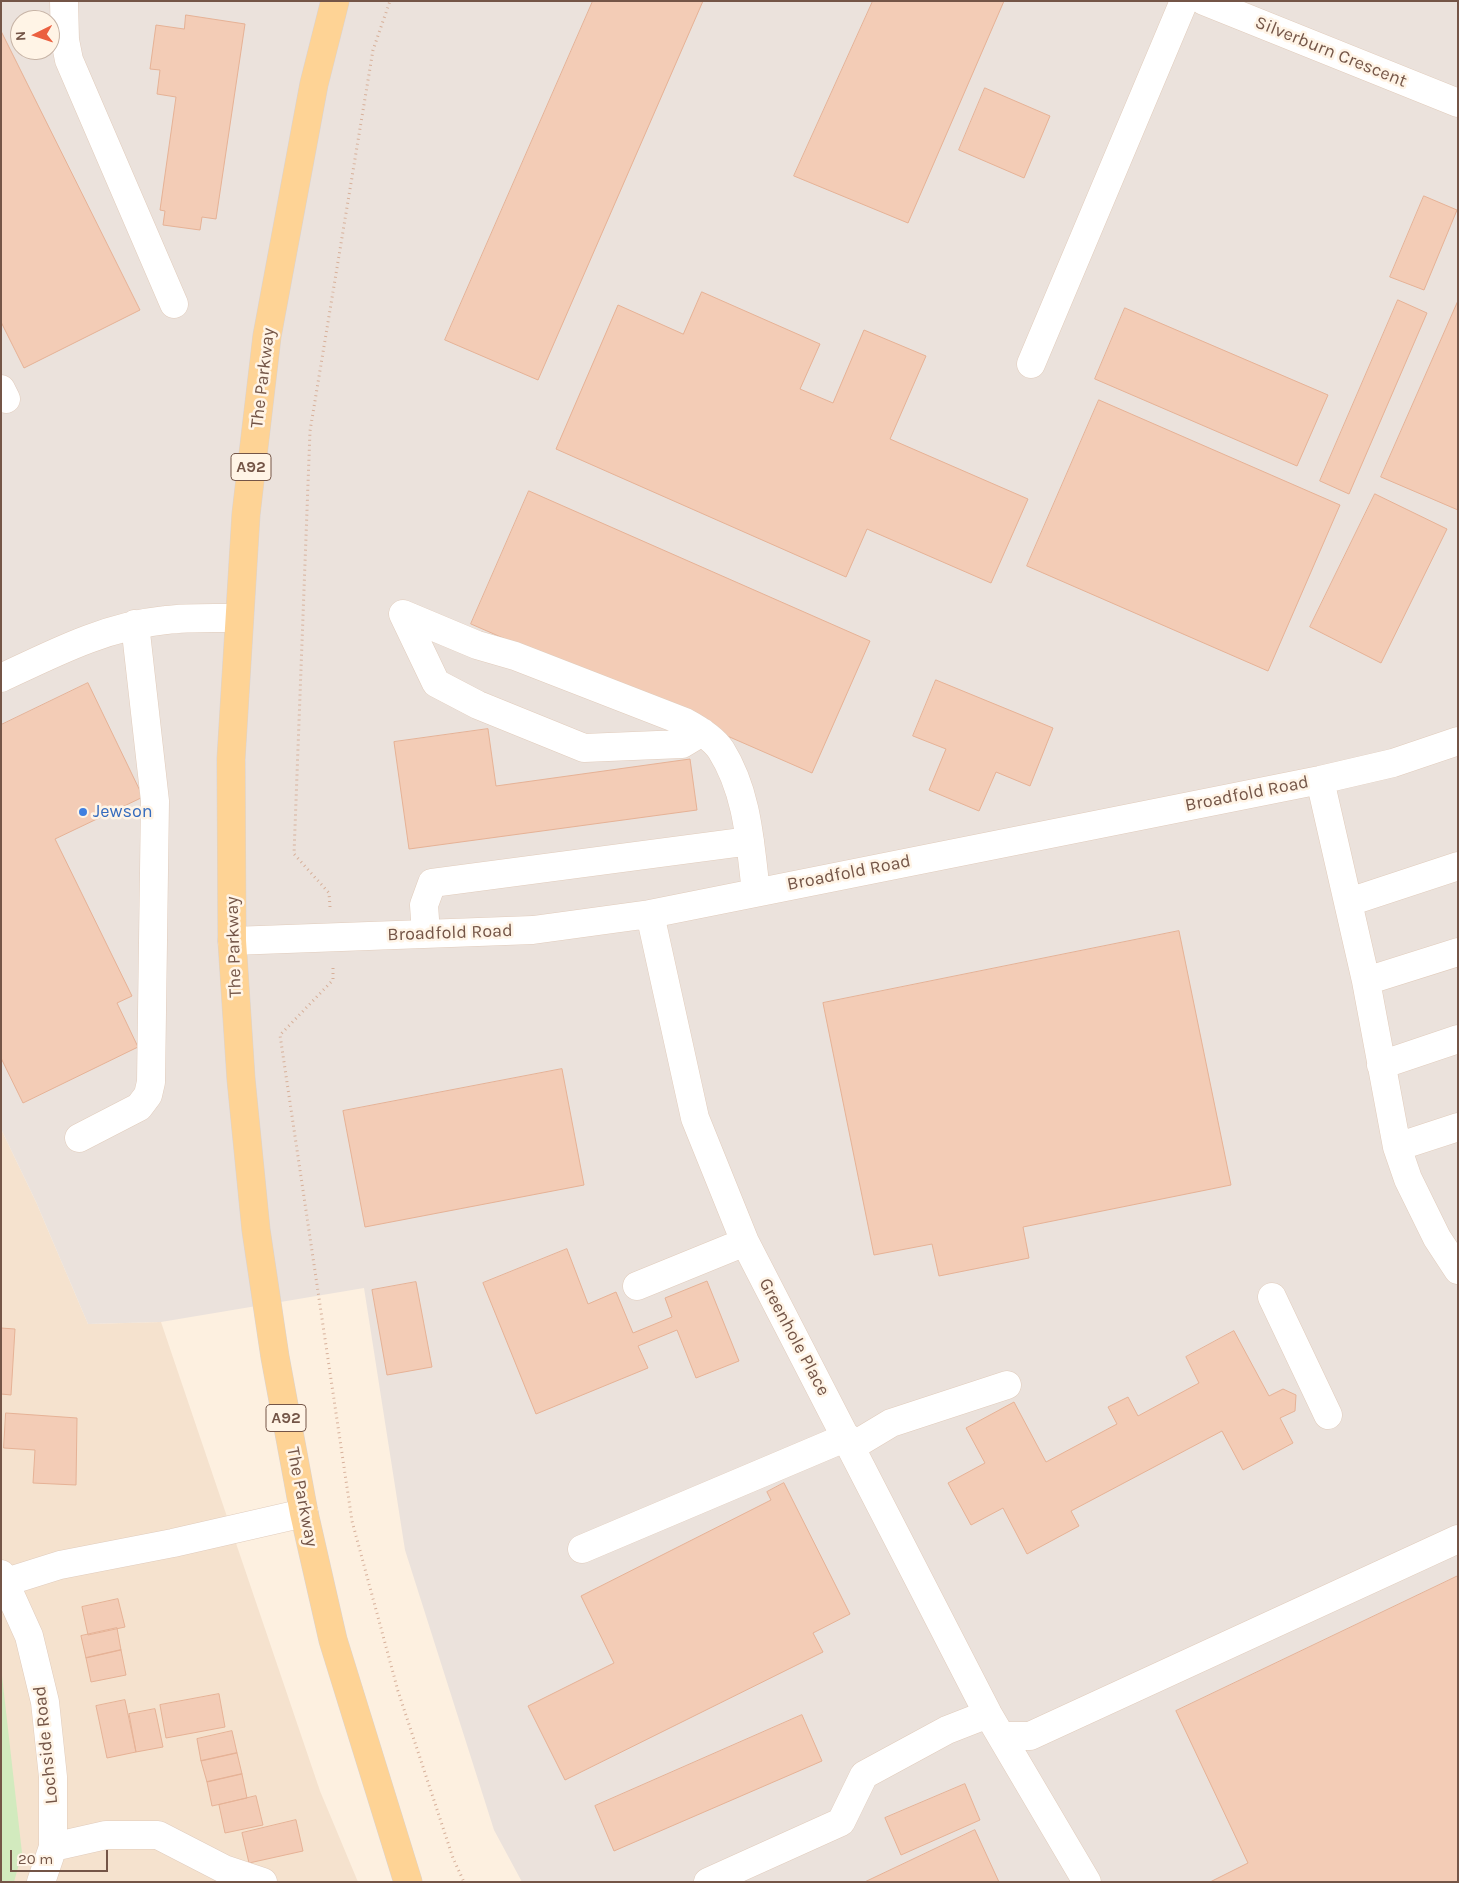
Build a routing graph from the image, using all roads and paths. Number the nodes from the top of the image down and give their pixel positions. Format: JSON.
{"nodes":[{"id":1,"x":64,"y":1,"type":"edge"},
{"id":2,"x":335,"y":1,"type":"edge"},
{"id":3,"x":1184,"y":1,"type":"edge"},
{"id":4,"x":1204,"y":1,"type":"edge"},
{"id":5,"x":1458,"y":104,"type":"edge"},
{"id":6,"x":174,"y":304,"type":"dead end"},
{"id":7,"x":1030,"y":364,"type":"dead end"},
{"id":8,"x":238,"y":618,"type":"junction"},
{"id":9,"x":135,"y":624,"type":"junction"},
{"id":10,"x":1,"y":678,"type":"edge"},
{"id":11,"x":702,"y":732,"type":"junction"},
{"id":12,"x":1458,"y":741,"type":"edge"},
{"id":13,"x":1320,"y":780,"type":"junction"},
{"id":14,"x":750,"y":841,"type":"junction"},
{"id":15,"x":1458,"y":866,"type":"edge"},
{"id":16,"x":756,"y":892,"type":"junction"},
{"id":17,"x":1349,"y":902,"type":"junction"},
{"id":18,"x":650,"y":914,"type":"junction"},
{"id":19,"x":426,"y":934,"type":"junction"},
{"id":20,"x":232,"y":941,"type":"junction"},
{"id":21,"x":1458,"y":952,"type":"edge"},
{"id":22,"x":1366,"y":981,"type":"junction"},
{"id":23,"x":1458,"y":1039,"type":"edge"},
{"id":24,"x":1381,"y":1064,"type":"junction"},
{"id":25,"x":1458,"y":1127,"type":"edge"},
{"id":26,"x":79,"y":1138,"type":"dead end"},
{"id":27,"x":1397,"y":1147,"type":"junction"},
{"id":28,"x":745,"y":1242,"type":"junction"},
{"id":29,"x":1458,"y":1270,"type":"edge"},
{"id":30,"x":637,"y":1286,"type":"dead end"},
{"id":31,"x":1272,"y":1297,"type":"dead end"},
{"id":32,"x":1007,"y":1385,"type":"dead end"},
{"id":33,"x":1328,"y":1415,"type":"dead end"},
{"id":34,"x":849,"y":1442,"type":"junction"},
{"id":35,"x":304,"y":1513,"type":"junction"},
{"id":36,"x":1458,"y":1539,"type":"edge"},
{"id":37,"x":582,"y":1549,"type":"dead end"},
{"id":38,"x":4,"y":1578,"type":"edge"},
{"id":39,"x":994,"y":1725,"type":"junction"},
{"id":40,"x":53,"y":1846,"type":"junction"},
{"id":41,"x":41,"y":1882,"type":"edge"},
{"id":42,"x":263,"y":1882,"type":"edge"},
{"id":43,"x":408,"y":1882,"type":"edge"},
{"id":44,"x":708,"y":1882,"type":"edge"},
{"id":45,"x":1087,"y":1882,"type":"edge"}],
"edges":[{"from":1,"to":6,"type":"street"},
{"from":2,"to":8,"type":"main road","name":"The Parkway","number":"A92"},
{"from":3,"to":7,"type":"street"},
{"from":4,"to":5,"type":"street","name":"Silverburn Crescent"},
{"from":8,"to":9,"type":"street"},
{"from":8,"to":20,"type":"main road","name":"The Parkway","number":"A92"},
{"from":9,"to":10,"type":"street"},
{"from":9,"to":26,"type":"street"},
{"from":11,"to":11,"type":"street"},
{"from":11,"to":14,"type":"street"},
{"from":12,"to":13,"type":"street","name":"Broadfold Road"},
{"from":13,"to":16,"type":"street","name":"Broadfold Road"},
{"from":13,"to":17,"type":"street"},
{"from":14,"to":16,"type":"street"},
{"from":14,"to":19,"type":"street"},
{"from":15,"to":17,"type":"street"},
{"from":16,"to":18,"type":"street","name":"Broadfold Road"},
{"from":17,"to":22,"type":"street"},
{"from":18,"to":19,"type":"street","name":"Broadfold Road"},
{"from":18,"to":28,"type":"street","name":"Greenhole Place"},
{"from":19,"to":20,"type":"street","name":"Broadfold Road"},
{"from":20,"to":35,"type":"main road","name":"The Parkway","number":"A92"},
{"from":21,"to":22,"type":"street"},
{"from":22,"to":24,"type":"street"},
{"from":23,"to":24,"type":"street"},
{"from":24,"to":27,"type":"street"},
{"from":25,"to":27,"type":"street"},
{"from":27,"to":29,"type":"street"},
{"from":28,"to":30,"type":"street"},
{"from":28,"to":34,"type":"street","name":"Greenhole Place"},
{"from":31,"to":33,"type":"street"},
{"from":32,"to":34,"type":"street"},
{"from":34,"to":37,"type":"street"},
{"from":34,"to":39,"type":"street","name":"Greenhole Place"},
{"from":35,"to":38,"type":"street","name":"Lochside Road"},
{"from":35,"to":43,"type":"main road","name":"The Parkway","number":"A92"},
{"from":36,"to":39,"type":"street"},
{"from":38,"to":40,"type":"street","name":"Lochside Road"},
{"from":39,"to":44,"type":"street"},
{"from":39,"to":45,"type":"street","name":"Greenhole Place"},
{"from":40,"to":41,"type":"street","name":"Lochside Road"},
{"from":40,"to":42,"type":"street"}]}
